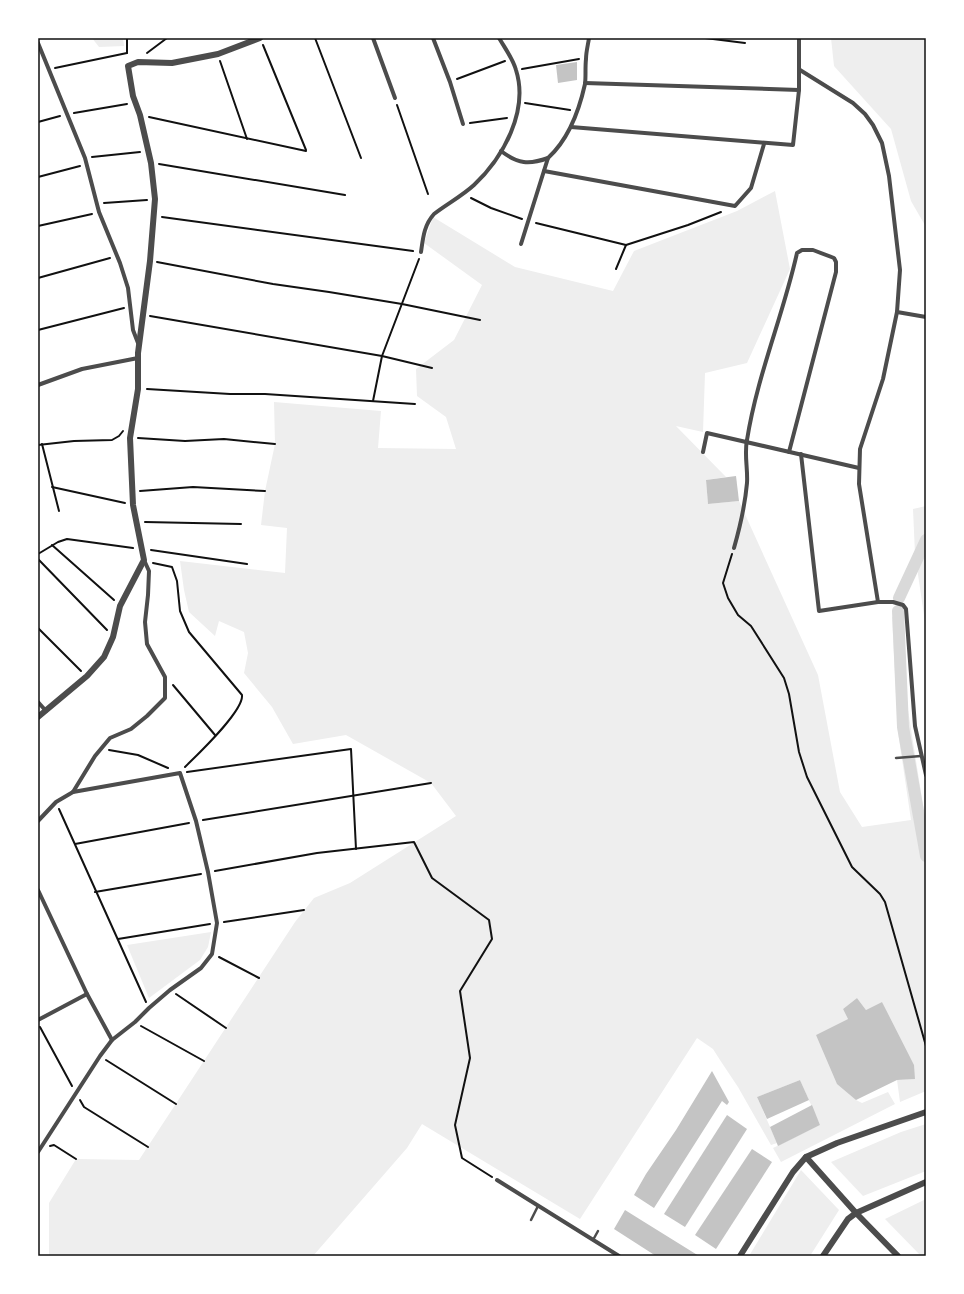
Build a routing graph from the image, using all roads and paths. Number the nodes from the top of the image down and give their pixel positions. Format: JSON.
{"nodes":[{"id":1,"x":127,"y":38,"type":"edge"},
{"id":2,"x":167,"y":38,"type":"edge"},
{"id":3,"x":260,"y":38,"type":"edge"},
{"id":4,"x":315,"y":38,"type":"edge"},
{"id":5,"x":373,"y":38,"type":"edge"},
{"id":6,"x":433,"y":38,"type":"edge"},
{"id":7,"x":499,"y":38,"type":"edge"},
{"id":8,"x":589,"y":38,"type":"edge"},
{"id":9,"x":705,"y":38,"type":"edge"},
{"id":10,"x":799,"y":38,"type":"edge"},
{"id":11,"x":38,"y":43,"type":"edge"},
{"id":12,"x":745,"y":43,"type":"dead end"},
{"id":13,"x":128,"y":53,"type":"junction"},
{"id":14,"x":218,"y":54,"type":"junction"},
{"id":15,"x":586,"y":58,"type":"junction"},
{"id":16,"x":511,"y":59,"type":"junction"},
{"id":17,"x":131,"y":65,"type":"junction"},
{"id":18,"x":49,"y":70,"type":"junction"},
{"id":19,"x":516,"y":70,"type":"junction"},
{"id":20,"x":800,"y":70,"type":"junction"},
{"id":21,"x":450,"y":82,"type":"junction"},
{"id":22,"x":585,"y":83,"type":"junction"},
{"id":23,"x":799,"y":90,"type":"junction"},
{"id":24,"x":395,"y":98,"type":"joint"},
{"id":25,"x":520,"y":102,"type":"junction"},
{"id":26,"x":135,"y":103,"type":"junction"},
{"id":27,"x":577,"y":112,"type":"junction"},
{"id":28,"x":68,"y":114,"type":"junction"},
{"id":29,"x":140,"y":115,"type":"junction"},
{"id":30,"x":516,"y":117,"type":"junction"},
{"id":31,"x":38,"y":122,"type":"edge"},
{"id":32,"x":463,"y":124,"type":"joint"},
{"id":33,"x":571,"y":127,"type":"junction"},
{"id":34,"x":247,"y":139,"type":"junction"},
{"id":35,"x":764,"y":144,"type":"junction"},
{"id":36,"x":148,"y":151,"type":"junction"},
{"id":37,"x":501,"y":151,"type":"junction"},
{"id":38,"x":85,"y":158,"type":"junction"},
{"id":39,"x":361,"y":158,"type":"dead end"},
{"id":40,"x":548,"y":158,"type":"junction"},
{"id":41,"x":151,"y":163,"type":"junction"},
{"id":42,"x":87,"y":164,"type":"junction"},
{"id":43,"x":544,"y":171,"type":"junction"},
{"id":44,"x":38,"y":177,"type":"edge"},
{"id":45,"x":428,"y":194,"type":"dead end"},
{"id":46,"x":463,"y":194,"type":"junction"},
{"id":47,"x":345,"y":195,"type":"dead end"},
{"id":48,"x":155,"y":199,"type":"junction"},
{"id":49,"x":96,"y":204,"type":"junction"},
{"id":50,"x":735,"y":206,"type":"junction"},
{"id":51,"x":99,"y":212,"type":"junction"},
{"id":52,"x":153,"y":216,"type":"junction"},
{"id":53,"x":528,"y":222,"type":"junction"},
{"id":54,"x":38,"y":226,"type":"edge"},
{"id":55,"x":521,"y":244,"type":"dead end"},
{"id":56,"x":626,"y":245,"type":"junction"},
{"id":57,"x":421,"y":252,"type":"junction"},
{"id":58,"x":117,"y":256,"type":"junction"},
{"id":59,"x":150,"y":261,"type":"junction"},
{"id":60,"x":616,"y":269,"type":"dead end"},
{"id":61,"x":38,"y":278,"type":"edge"},
{"id":62,"x":402,"y":304,"type":"junction"},
{"id":63,"x":130,"y":306,"type":"junction"},
{"id":64,"x":897,"y":312,"type":"junction"},
{"id":65,"x":143,"y":315,"type":"junction"},
{"id":66,"x":926,"y":317,"type":"edge"},
{"id":67,"x":480,"y":320,"type":"dead end"},
{"id":68,"x":38,"y":330,"type":"edge"},
{"id":69,"x":139,"y":345,"type":"junction"},
{"id":70,"x":382,"y":356,"type":"junction"},
{"id":71,"x":138,"y":358,"type":"junction"},
{"id":72,"x":432,"y":368,"type":"dead end"},
{"id":73,"x":38,"y":385,"type":"edge"},
{"id":74,"x":138,"y":388,"type":"junction"},
{"id":75,"x":373,"y":401,"type":"junction"},
{"id":76,"x":415,"y":404,"type":"dead end"},
{"id":77,"x":132,"y":419,"type":"junction"},
{"id":78,"x":130,"y":438,"type":"junction"},
{"id":79,"x":746,"y":442,"type":"junction"},
{"id":80,"x":42,"y":444,"type":"junction"},
{"id":81,"x":275,"y":444,"type":"dead end"},
{"id":82,"x":38,"y":445,"type":"edge"},
{"id":83,"x":703,"y":452,"type":"dead end"},
{"id":84,"x":789,"y":452,"type":"junction"},
{"id":85,"x":801,"y":454,"type":"junction"},
{"id":86,"x":859,"y":468,"type":"junction"},
{"id":87,"x":52,"y":487,"type":"junction"},
{"id":88,"x":264,"y":491,"type":"dead end"},
{"id":89,"x":133,"y":492,"type":"junction"},
{"id":90,"x":133,"y":505,"type":"junction"},
{"id":91,"x":59,"y":511,"type":"dead end"},
{"id":92,"x":136,"y":522,"type":"junction"},
{"id":93,"x":241,"y":524,"type":"dead end"},
{"id":94,"x":52,"y":545,"type":"junction"},
{"id":95,"x":142,"y":548,"type":"junction"},
{"id":96,"x":734,"y":548,"type":"joint"},
{"id":97,"x":38,"y":554,"type":"edge"},
{"id":98,"x":38,"y":559,"type":"edge"},
{"id":99,"x":144,"y":560,"type":"junction"},
{"id":100,"x":247,"y":564,"type":"dead end"},
{"id":101,"x":878,"y":602,"type":"junction"},
{"id":102,"x":120,"y":606,"type":"junction"},
{"id":103,"x":38,"y":628,"type":"edge"},
{"id":104,"x":113,"y":637,"type":"junction"},
{"id":105,"x":87,"y":676,"type":"junction"},
{"id":106,"x":165,"y":677,"type":"junction"},
{"id":107,"x":38,"y":702,"type":"edge"},
{"id":108,"x":46,"y":711,"type":"junction"},
{"id":109,"x":38,"y":717,"type":"edge"},
{"id":110,"x":215,"y":736,"type":"junction"},
{"id":111,"x":101,"y":748,"type":"junction"},
{"id":112,"x":922,"y":756,"type":"junction"},
{"id":113,"x":896,"y":758,"type":"dead end"},
{"id":114,"x":180,"y":773,"type":"junction"},
{"id":115,"x":926,"y":775,"type":"edge"},
{"id":116,"x":431,"y":783,"type":"dead end"},
{"id":117,"x":73,"y":792,"type":"junction"},
{"id":118,"x":354,"y":796,"type":"junction"},
{"id":119,"x":56,"y":802,"type":"junction"},
{"id":120,"x":38,"y":821,"type":"edge"},
{"id":121,"x":196,"y":822,"type":"junction"},
{"id":122,"x":75,"y":844,"type":"junction"},
{"id":123,"x":356,"y":849,"type":"junction"},
{"id":124,"x":208,"y":872,"type":"junction"},
{"id":125,"x":38,"y":890,"type":"edge"},
{"id":126,"x":95,"y":892,"type":"junction"},
{"id":127,"x":212,"y":954,"type":"junction"},
{"id":128,"x":259,"y":978,"type":"dead end"},
{"id":129,"x":170,"y":990,"type":"junction"},
{"id":130,"x":86,"y":994,"type":"junction"},
{"id":131,"x":149,"y":1008,"type":"junction"},
{"id":132,"x":38,"y":1020,"type":"edge"},
{"id":133,"x":135,"y":1022,"type":"junction"},
{"id":134,"x":226,"y":1028,"type":"dead end"},
{"id":135,"x":112,"y":1040,"type":"junction"},
{"id":136,"x":926,"y":1046,"type":"edge"},
{"id":137,"x":100,"y":1056,"type":"junction"},
{"id":138,"x":204,"y":1061,"type":"dead end"},
{"id":139,"x":176,"y":1104,"type":"dead end"},
{"id":140,"x":926,"y":1112,"type":"edge"},
{"id":141,"x":38,"y":1142,"type":"edge"},
{"id":142,"x":39,"y":1150,"type":"edge"},
{"id":143,"x":806,"y":1157,"type":"junction"},
{"id":144,"x":76,"y":1159,"type":"dead end"},
{"id":145,"x":497,"y":1180,"type":"joint"},
{"id":146,"x":926,"y":1182,"type":"edge"},
{"id":147,"x":538,"y":1206,"type":"junction"},
{"id":148,"x":856,"y":1213,"type":"junction"},
{"id":149,"x":531,"y":1220,"type":"dead end"},
{"id":150,"x":598,"y":1232,"type":"dead end"},
{"id":151,"x":593,"y":1240,"type":"junction"},
{"id":152,"x":619,"y":1256,"type":"edge"},
{"id":153,"x":740,"y":1256,"type":"edge"},
{"id":154,"x":823,"y":1256,"type":"edge"},
{"id":155,"x":898,"y":1256,"type":"edge"}],
"edges":[{"from":1,"to":13,"type":"path"},
{"from":2,"to":17,"type":"path"},
{"from":3,"to":14,"type":"street"},
{"from":3,"to":34,"type":"path"},
{"from":4,"to":39,"type":"path"},
{"from":5,"to":24,"type":"street"},
{"from":6,"to":21,"type":"street"},
{"from":7,"to":16,"type":"street"},
{"from":8,"to":15,"type":"street"},
{"from":9,"to":12,"type":"path"},
{"from":10,"to":20,"type":"street"},
{"from":11,"to":18,"type":"street"},
{"from":13,"to":17,"type":"path"},
{"from":13,"to":18,"type":"path"},
{"from":14,"to":17,"type":"street"},
{"from":14,"to":34,"type":"path"},
{"from":15,"to":19,"type":"path"},
{"from":15,"to":22,"type":"street"},
{"from":16,"to":19,"type":"street"},
{"from":16,"to":21,"type":"path"},
{"from":17,"to":26,"type":"street"},
{"from":18,"to":28,"type":"street"},
{"from":19,"to":25,"type":"street"},
{"from":20,"to":23,"type":"street"},
{"from":20,"to":64,"type":"street"},
{"from":21,"to":32,"type":"street"},
{"from":22,"to":23,"type":"street"},
{"from":22,"to":27,"type":"street"},
{"from":23,"to":35,"type":"street"},
{"from":24,"to":45,"type":"path"},
{"from":25,"to":27,"type":"path"},
{"from":25,"to":30,"type":"street"},
{"from":26,"to":28,"type":"path"},
{"from":26,"to":29,"type":"street"},
{"from":27,"to":33,"type":"street"},
{"from":28,"to":31,"type":"path"},
{"from":28,"to":38,"type":"street"},
{"from":29,"to":34,"type":"path"},
{"from":29,"to":36,"type":"street"},
{"from":30,"to":32,"type":"path"},
{"from":30,"to":37,"type":"street"},
{"from":33,"to":35,"type":"street"},
{"from":33,"to":40,"type":"street"},
{"from":35,"to":50,"type":"street"},
{"from":36,"to":38,"type":"path"},
{"from":36,"to":41,"type":"street"},
{"from":37,"to":40,"type":"street"},
{"from":37,"to":46,"type":"street"},
{"from":38,"to":42,"type":"street"},
{"from":40,"to":43,"type":"street"},
{"from":41,"to":47,"type":"path"},
{"from":41,"to":48,"type":"street"},
{"from":42,"to":44,"type":"path"},
{"from":42,"to":49,"type":"street"},
{"from":43,"to":50,"type":"street"},
{"from":43,"to":53,"type":"street"},
{"from":46,"to":53,"type":"path"},
{"from":46,"to":57,"type":"street"},
{"from":48,"to":49,"type":"path"},
{"from":48,"to":52,"type":"street"},
{"from":49,"to":51,"type":"street"},
{"from":50,"to":56,"type":"path"},
{"from":51,"to":54,"type":"path"},
{"from":51,"to":58,"type":"street"},
{"from":52,"to":57,"type":"path"},
{"from":52,"to":59,"type":"street"},
{"from":53,"to":55,"type":"street"},
{"from":53,"to":56,"type":"path"},
{"from":56,"to":60,"type":"path"},
{"from":57,"to":62,"type":"path"},
{"from":58,"to":61,"type":"path"},
{"from":58,"to":63,"type":"street"},
{"from":59,"to":62,"type":"path"},
{"from":59,"to":65,"type":"street"},
{"from":62,"to":67,"type":"path"},
{"from":62,"to":70,"type":"path"},
{"from":63,"to":68,"type":"path"},
{"from":63,"to":69,"type":"street"},
{"from":64,"to":66,"type":"street"},
{"from":64,"to":86,"type":"street"},
{"from":65,"to":69,"type":"street"},
{"from":65,"to":70,"type":"path"},
{"from":69,"to":71,"type":"street"},
{"from":70,"to":72,"type":"path"},
{"from":70,"to":75,"type":"path"},
{"from":71,"to":73,"type":"street"},
{"from":71,"to":74,"type":"street"},
{"from":74,"to":75,"type":"path"},
{"from":74,"to":77,"type":"street"},
{"from":75,"to":76,"type":"path"},
{"from":77,"to":78,"type":"street"},
{"from":77,"to":80,"type":"path"},
{"from":78,"to":81,"type":"path"},
{"from":78,"to":89,"type":"street"},
{"from":79,"to":83,"type":"street"},
{"from":79,"to":84,"type":"street"},
{"from":79,"to":84,"type":"street"},
{"from":79,"to":96,"type":"street"},
{"from":80,"to":82,"type":"path"},
{"from":80,"to":87,"type":"path"},
{"from":84,"to":85,"type":"street"},
{"from":85,"to":86,"type":"street"},
{"from":85,"to":101,"type":"street"},
{"from":86,"to":101,"type":"street"},
{"from":87,"to":90,"type":"path"},
{"from":87,"to":91,"type":"path"},
{"from":88,"to":89,"type":"path"},
{"from":89,"to":90,"type":"street"},
{"from":90,"to":92,"type":"street"},
{"from":92,"to":93,"type":"path"},
{"from":92,"to":95,"type":"street"},
{"from":94,"to":95,"type":"path"},
{"from":94,"to":97,"type":"path"},
{"from":94,"to":102,"type":"path"},
{"from":95,"to":99,"type":"street"},
{"from":95,"to":100,"type":"path"},
{"from":96,"to":136,"type":"path"},
{"from":98,"to":104,"type":"path"},
{"from":99,"to":102,"type":"street"},
{"from":99,"to":106,"type":"street"},
{"from":99,"to":110,"type":"path"},
{"from":101,"to":112,"type":"street"},
{"from":102,"to":104,"type":"street"},
{"from":103,"to":105,"type":"path"},
{"from":104,"to":105,"type":"street"},
{"from":105,"to":108,"type":"street"},
{"from":106,"to":110,"type":"path"},
{"from":106,"to":111,"type":"street"},
{"from":107,"to":108,"type":"street"},
{"from":108,"to":109,"type":"street"},
{"from":110,"to":114,"type":"path"},
{"from":111,"to":114,"type":"path"},
{"from":111,"to":117,"type":"street"},
{"from":112,"to":113,"type":"lane"},
{"from":112,"to":115,"type":"street"},
{"from":114,"to":117,"type":"street"},
{"from":114,"to":118,"type":"path"},
{"from":114,"to":121,"type":"street"},
{"from":116,"to":118,"type":"path"},
{"from":117,"to":119,"type":"street"},
{"from":118,"to":121,"type":"path"},
{"from":118,"to":123,"type":"path"},
{"from":119,"to":120,"type":"street"},
{"from":119,"to":122,"type":"path"},
{"from":121,"to":122,"type":"path"},
{"from":121,"to":124,"type":"street"},
{"from":122,"to":126,"type":"path"},
{"from":123,"to":124,"type":"path"},
{"from":123,"to":145,"type":"path"},
{"from":124,"to":126,"type":"path"},
{"from":124,"to":127,"type":"street"},
{"from":125,"to":130,"type":"street"},
{"from":126,"to":131,"type":"path"},
{"from":127,"to":128,"type":"path"},
{"from":127,"to":129,"type":"street"},
{"from":129,"to":131,"type":"street"},
{"from":129,"to":134,"type":"path"},
{"from":130,"to":132,"type":"street"},
{"from":130,"to":135,"type":"street"},
{"from":131,"to":133,"type":"street"},
{"from":133,"to":135,"type":"street"},
{"from":133,"to":138,"type":"path"},
{"from":135,"to":137,"type":"street"},
{"from":137,"to":139,"type":"path"},
{"from":137,"to":142,"type":"street"},
{"from":140,"to":143,"type":"street"},
{"from":141,"to":142,"type":"street"},
{"from":142,"to":144,"type":"path"},
{"from":143,"to":148,"type":"street"},
{"from":143,"to":153,"type":"street"},
{"from":145,"to":147,"type":"street"},
{"from":146,"to":148,"type":"street"},
{"from":147,"to":149,"type":"lane"},
{"from":147,"to":151,"type":"street"},
{"from":148,"to":154,"type":"street"},
{"from":148,"to":155,"type":"street"},
{"from":150,"to":151,"type":"lane"},
{"from":151,"to":152,"type":"street"}]}
